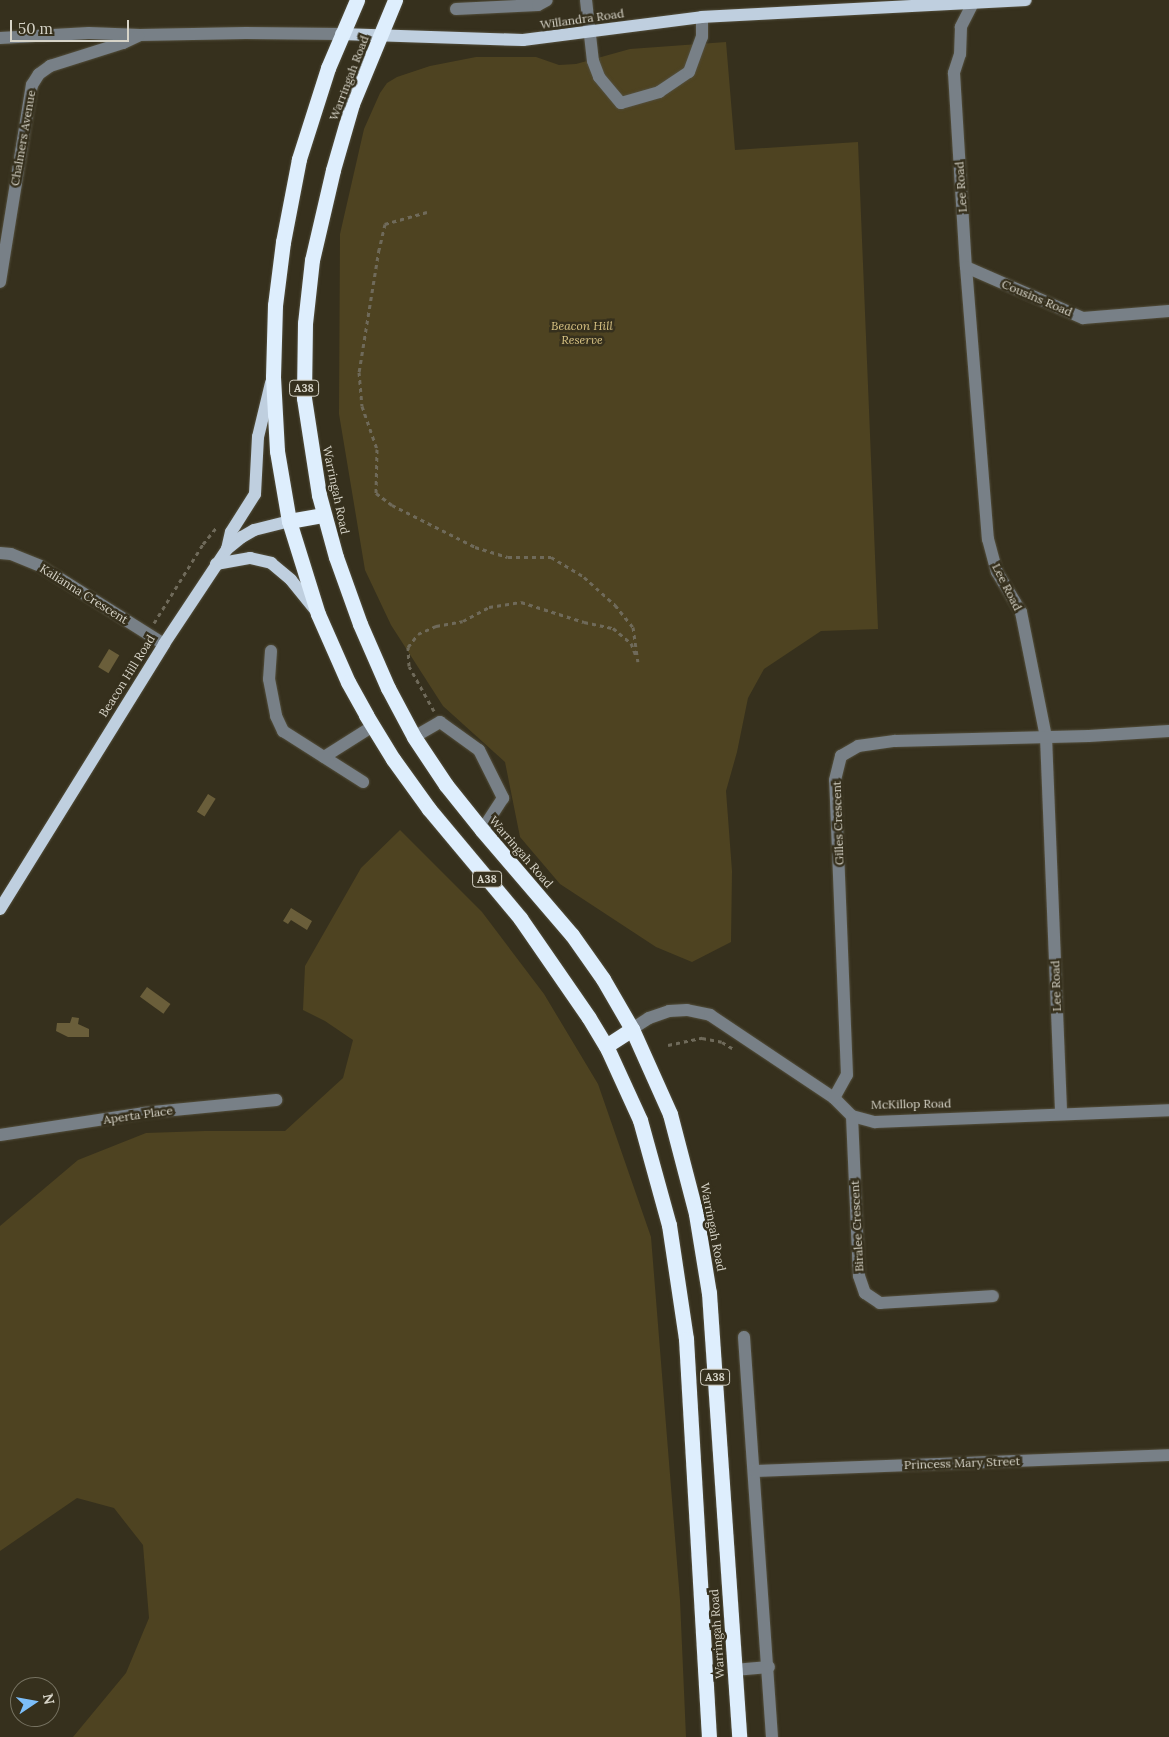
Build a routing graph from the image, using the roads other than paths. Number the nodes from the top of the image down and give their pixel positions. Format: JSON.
{"nodes":[{"id":1,"x":357,"y":0,"type":"edge"},
{"id":2,"x":395,"y":0,"type":"edge"},
{"id":3,"x":547,"y":0,"type":"edge"},
{"id":4,"x":586,"y":0,"type":"edge"},
{"id":5,"x":1026,"y":0,"type":"edge"},
{"id":6,"x":927,"y":3,"type":"edge"},
{"id":7,"x":973,"y":3,"type":"junction"},
{"id":8,"x":456,"y":9,"type":"dead end"},
{"id":9,"x":702,"y":17,"type":"junction"},
{"id":10,"x":588,"y":33,"type":"junction"},
{"id":11,"x":341,"y":34,"type":"junction"},
{"id":12,"x":140,"y":35,"type":"junction"},
{"id":13,"x":380,"y":35,"type":"junction"},
{"id":14,"x":0,"y":38,"type":"edge"},
{"id":15,"x":966,"y":267,"type":"junction"},
{"id":16,"x":0,"y":282,"type":"edge"},
{"id":17,"x":1169,"y":311,"type":"edge"},
{"id":18,"x":273,"y":377,"type":"junction"},
{"id":19,"x":323,"y":515,"type":"junction"},
{"id":20,"x":289,"y":521,"type":"junction"},
{"id":21,"x":227,"y":549,"type":"junction"},
{"id":22,"x":0,"y":553,"type":"edge"},
{"id":23,"x":216,"y":564,"type":"junction"},
{"id":24,"x":318,"y":614,"type":"junction"},
{"id":25,"x":164,"y":644,"type":"junction"},
{"id":26,"x":271,"y":651,"type":"dead end"},
{"id":27,"x":373,"y":726,"type":"junction"},
{"id":28,"x":1169,"y":731,"type":"edge"},
{"id":29,"x":414,"y":737,"type":"junction"},
{"id":30,"x":1046,"y":737,"type":"junction"},
{"id":31,"x":324,"y":757,"type":"junction"},
{"id":32,"x":363,"y":782,"type":"dead end"},
{"id":33,"x":482,"y":830,"type":"junction"},
{"id":34,"x":0,"y":909,"type":"edge"},
{"id":35,"x":632,"y":1029,"type":"junction"},
{"id":36,"x":606,"y":1046,"type":"junction"},
{"id":37,"x":834,"y":1098,"type":"junction"},
{"id":38,"x":276,"y":1100,"type":"dead end"},
{"id":39,"x":1169,"y":1110,"type":"edge"},
{"id":40,"x":1061,"y":1114,"type":"junction"},
{"id":41,"x":852,"y":1116,"type":"junction"},
{"id":42,"x":0,"y":1135,"type":"edge"},
{"id":43,"x":993,"y":1296,"type":"dead end"},
{"id":44,"x":744,"y":1337,"type":"dead end"},
{"id":45,"x":1169,"y":1455,"type":"edge"},
{"id":46,"x":755,"y":1471,"type":"junction"},
{"id":47,"x":769,"y":1667,"type":"junction"},
{"id":48,"x":734,"y":1670,"type":"junction"},
{"id":49,"x":709,"y":1737,"type":"edge"},
{"id":50,"x":739,"y":1737,"type":"edge"},
{"id":51,"x":772,"y":1737,"type":"edge"}],
"edges":[{"from":1,"to":11,"type":"highway","name":"Warringah Road","number":"A38"},
{"from":2,"to":13,"type":"highway","name":"Warringah Road","number":"A38"},
{"from":3,"to":8,"type":"street"},
{"from":4,"to":10,"type":"street"},
{"from":5,"to":7,"type":"main road","name":"Willandra Road"},
{"from":6,"to":7,"type":"main road","name":"Willandra Road"},
{"from":6,"to":9,"type":"main road","name":"Willandra Road"},
{"from":7,"to":15,"type":"street","name":"Lee Road"},
{"from":9,"to":10,"type":"main road","name":"Willandra Road"},
{"from":9,"to":10,"type":"street"},
{"from":10,"to":13,"type":"main road","name":"Willandra Road"},
{"from":11,"to":12,"type":"street"},
{"from":11,"to":13,"type":"main road","name":"Willandra Road"},
{"from":11,"to":18,"type":"highway","name":"Warringah Road","number":"A38"},
{"from":12,"to":14,"type":"street"},
{"from":12,"to":16,"type":"street","name":"Chalmers Avenue"},
{"from":13,"to":19,"type":"highway","name":"Warringah Road","number":"A38"},
{"from":15,"to":17,"type":"street","name":"Cousins Road"},
{"from":15,"to":30,"type":"street","name":"Lee Road"},
{"from":18,"to":20,"type":"highway","name":"Warringah Road","number":"A38"},
{"from":18,"to":21,"type":"main road","name":"Warringah Road"},
{"from":19,"to":20,"type":"highway","name":"Beacon Hill Road"},
{"from":19,"to":29,"type":"highway","name":"Warringah Road","number":"A38"},
{"from":20,"to":21,"type":"main road","name":"Beacon Hill Road"},
{"from":20,"to":24,"type":"highway","name":"Warringah Road","number":"A38"},
{"from":21,"to":23,"type":"main road","name":"Beacon Hill Road"},
{"from":22,"to":25,"type":"street","name":"Kalianna Crescent"},
{"from":23,"to":24,"type":"main road"},
{"from":23,"to":25,"type":"main road","name":"Beacon Hill Road"},
{"from":24,"to":27,"type":"highway","name":"Warringah Road","number":"A38"},
{"from":25,"to":34,"type":"main road","name":"Beacon Hill Road"},
{"from":26,"to":31,"type":"street"},
{"from":27,"to":31,"type":"street"},
{"from":27,"to":36,"type":"highway","name":"Warringah Road","number":"A38"},
{"from":28,"to":30,"type":"street","name":"Gilles Crescent"},
{"from":29,"to":33,"type":"highway","name":"Warringah Road","number":"A38"},
{"from":29,"to":33,"type":"street"},
{"from":30,"to":37,"type":"street","name":"Gilles Crescent"},
{"from":30,"to":40,"type":"street","name":"Lee Road"},
{"from":31,"to":32,"type":"street"},
{"from":33,"to":35,"type":"highway","name":"Warringah Road","number":"A38"},
{"from":35,"to":36,"type":"highway"},
{"from":35,"to":37,"type":"street"},
{"from":35,"to":48,"type":"highway","name":"Warringah Road","number":"A38"},
{"from":36,"to":49,"type":"highway","name":"Warringah Road","number":"A38"},
{"from":37,"to":41,"type":"street"},
{"from":38,"to":42,"type":"street","name":"Aperta Place"},
{"from":39,"to":40,"type":"street","name":"McKillop Road"},
{"from":40,"to":41,"type":"street","name":"McKillop Road"},
{"from":41,"to":43,"type":"street","name":"Biralee Crescent"},
{"from":44,"to":46,"type":"street"},
{"from":45,"to":46,"type":"street","name":"Princess Mary Street"},
{"from":46,"to":47,"type":"street"},
{"from":47,"to":48,"type":"street"},
{"from":47,"to":51,"type":"street"},
{"from":48,"to":50,"type":"highway","name":"Warringah Road","number":"A38"}]}
